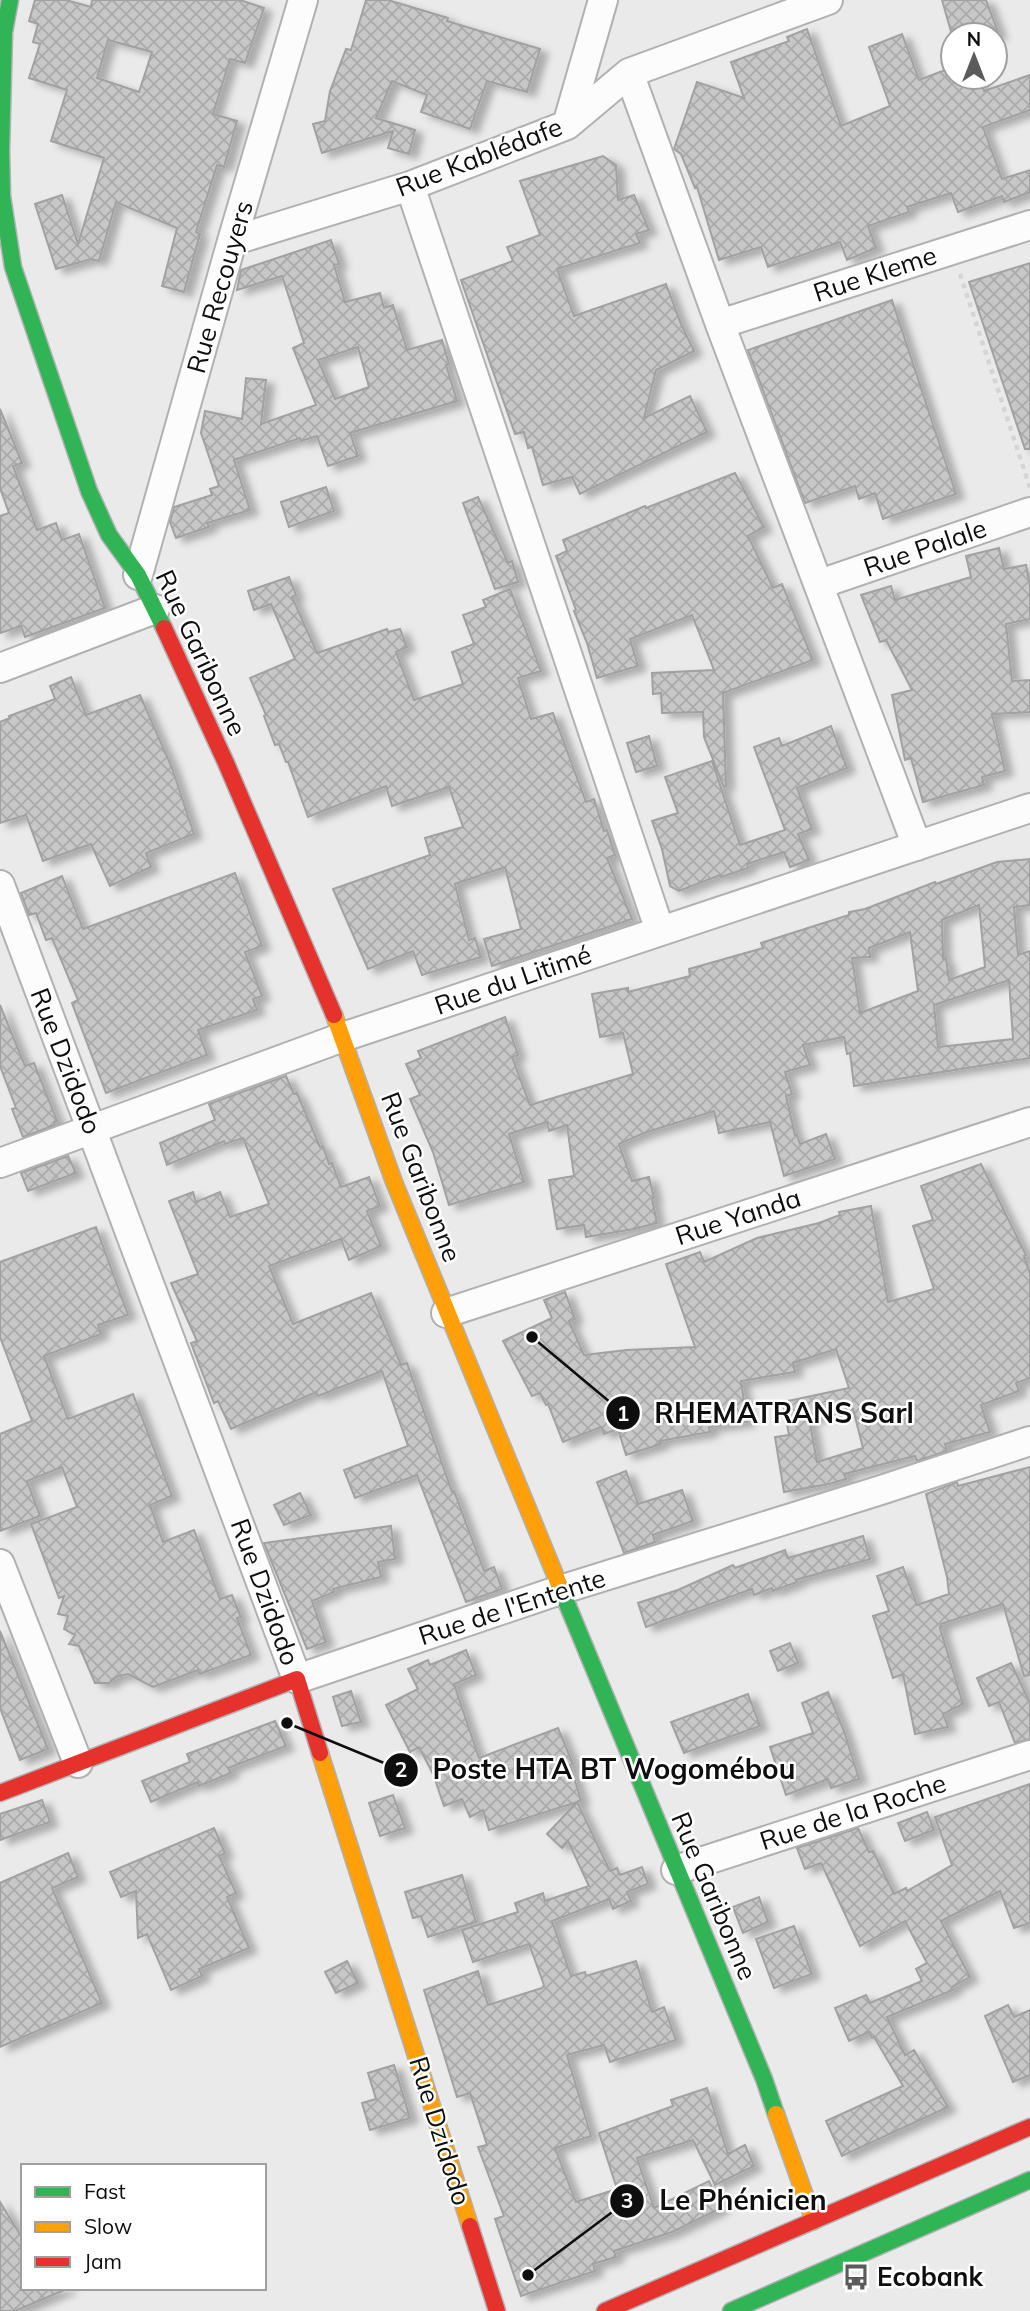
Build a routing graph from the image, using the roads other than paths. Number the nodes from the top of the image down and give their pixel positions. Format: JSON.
{"nodes":[{"id":1,"x":10,"y":0,"type":"edge"},
{"id":2,"x":303,"y":0,"type":"edge"},
{"id":3,"x":603,"y":0,"type":"edge"},
{"id":4,"x":828,"y":0,"type":"edge"},
{"id":5,"x":629,"y":73,"type":"junction"},
{"id":6,"x":567,"y":125,"type":"junction"},
{"id":7,"x":1,"y":151,"type":"edge"},
{"id":8,"x":410,"y":186,"type":"junction"},
{"id":9,"x":1030,"y":225,"type":"edge"},
{"id":10,"x":232,"y":241,"type":"junction"},
{"id":11,"x":720,"y":324,"type":"junction"},
{"id":12,"x":1030,"y":512,"type":"edge"},
{"id":13,"x":138,"y":575,"type":"junction"},
{"id":14,"x":820,"y":584,"type":"junction"},
{"id":15,"x":155,"y":609,"type":"junction"},
{"id":16,"x":0,"y":668,"type":"edge"},
{"id":17,"x":1030,"y":808,"type":"edge"},
{"id":18,"x":917,"y":846,"type":"junction"},
{"id":19,"x":0,"y":885,"type":"edge"},
{"id":20,"x":660,"y":931,"type":"junction"},
{"id":21,"x":343,"y":1037,"type":"junction"},
{"id":22,"x":1030,"y":1122,"type":"edge"},
{"id":23,"x":92,"y":1131,"type":"junction"},
{"id":24,"x":0,"y":1163,"type":"edge"},
{"id":25,"x":446,"y":1313,"type":"junction"},
{"id":26,"x":1030,"y":1440,"type":"edge"},
{"id":27,"x":0,"y":1564,"type":"edge"},
{"id":28,"x":560,"y":1590,"type":"junction"},
{"id":29,"x":297,"y":1679,"type":"junction"},
{"id":30,"x":1030,"y":1755,"type":"edge"},
{"id":31,"x":78,"y":1763,"type":"junction"},
{"id":32,"x":0,"y":1793,"type":"edge"},
{"id":33,"x":676,"y":1870,"type":"junction"},
{"id":34,"x":1030,"y":2127,"type":"edge"},
{"id":35,"x":1030,"y":2179,"type":"edge"},
{"id":36,"x":814,"y":2221,"type":"junction"},
{"id":37,"x":497,"y":2311,"type":"edge"},
{"id":38,"x":605,"y":2311,"type":"edge"},
{"id":39,"x":731,"y":2311,"type":"edge"}],
"edges":[{"from":1,"to":7,"type":"main road","name":"Rue Garibonne"},
{"from":2,"to":10,"type":"street","name":"Rue Recouyers"},
{"from":3,"to":6,"type":"street"},
{"from":4,"to":5,"type":"street","name":"Rue Kablédafe"},
{"from":5,"to":6,"type":"street","name":"Rue Kablédafe"},
{"from":5,"to":11,"type":"street"},
{"from":6,"to":8,"type":"street","name":"Rue Kablédafe"},
{"from":7,"to":13,"type":"main road","name":"Rue Garibonne"},
{"from":8,"to":10,"type":"street","name":"Rue Kablédafe"},
{"from":8,"to":20,"type":"street"},
{"from":9,"to":11,"type":"street","name":"Rue Kleme"},
{"from":10,"to":13,"type":"street","name":"Rue Recouyers"},
{"from":11,"to":14,"type":"street"},
{"from":12,"to":14,"type":"street","name":"Rue Palale"},
{"from":13,"to":15,"type":"main road","name":"Rue Garibonne"},
{"from":14,"to":18,"type":"street"},
{"from":15,"to":16,"type":"street"},
{"from":15,"to":21,"type":"main road","name":"Rue Garibonne"},
{"from":17,"to":18,"type":"street","name":"Rue du Litimé"},
{"from":18,"to":20,"type":"street","name":"Rue du Litimé"},
{"from":19,"to":23,"type":"street","name":"Rue Dzidodo"},
{"from":20,"to":21,"type":"street","name":"Rue du Litimé"},
{"from":21,"to":23,"type":"street","name":"Rue du Litimé"},
{"from":21,"to":25,"type":"main road","name":"Rue Garibonne"},
{"from":22,"to":25,"type":"street","name":"Rue Yanda"},
{"from":23,"to":24,"type":"street","name":"Rue du Litimé"},
{"from":23,"to":29,"type":"street","name":"Rue Dzidodo"},
{"from":25,"to":28,"type":"main road","name":"Rue Garibonne"},
{"from":26,"to":28,"type":"street","name":"Rue de l'Entente"},
{"from":27,"to":31,"type":"street"},
{"from":28,"to":29,"type":"street","name":"Rue de l'Entente"},
{"from":28,"to":33,"type":"main road","name":"Rue Garibonne"},
{"from":29,"to":31,"type":"main road","name":"Rue de l'Entente"},
{"from":29,"to":37,"type":"main road","name":"Rue Dzidodo"},
{"from":30,"to":33,"type":"street","name":"Rue de la Roche"},
{"from":31,"to":32,"type":"main road","name":"Rue de l'Entente"},
{"from":33,"to":36,"type":"main road","name":"Rue Garibonne"},
{"from":34,"to":36,"type":"main road"},
{"from":35,"to":39,"type":"main road"},
{"from":36,"to":38,"type":"main road"}]}
